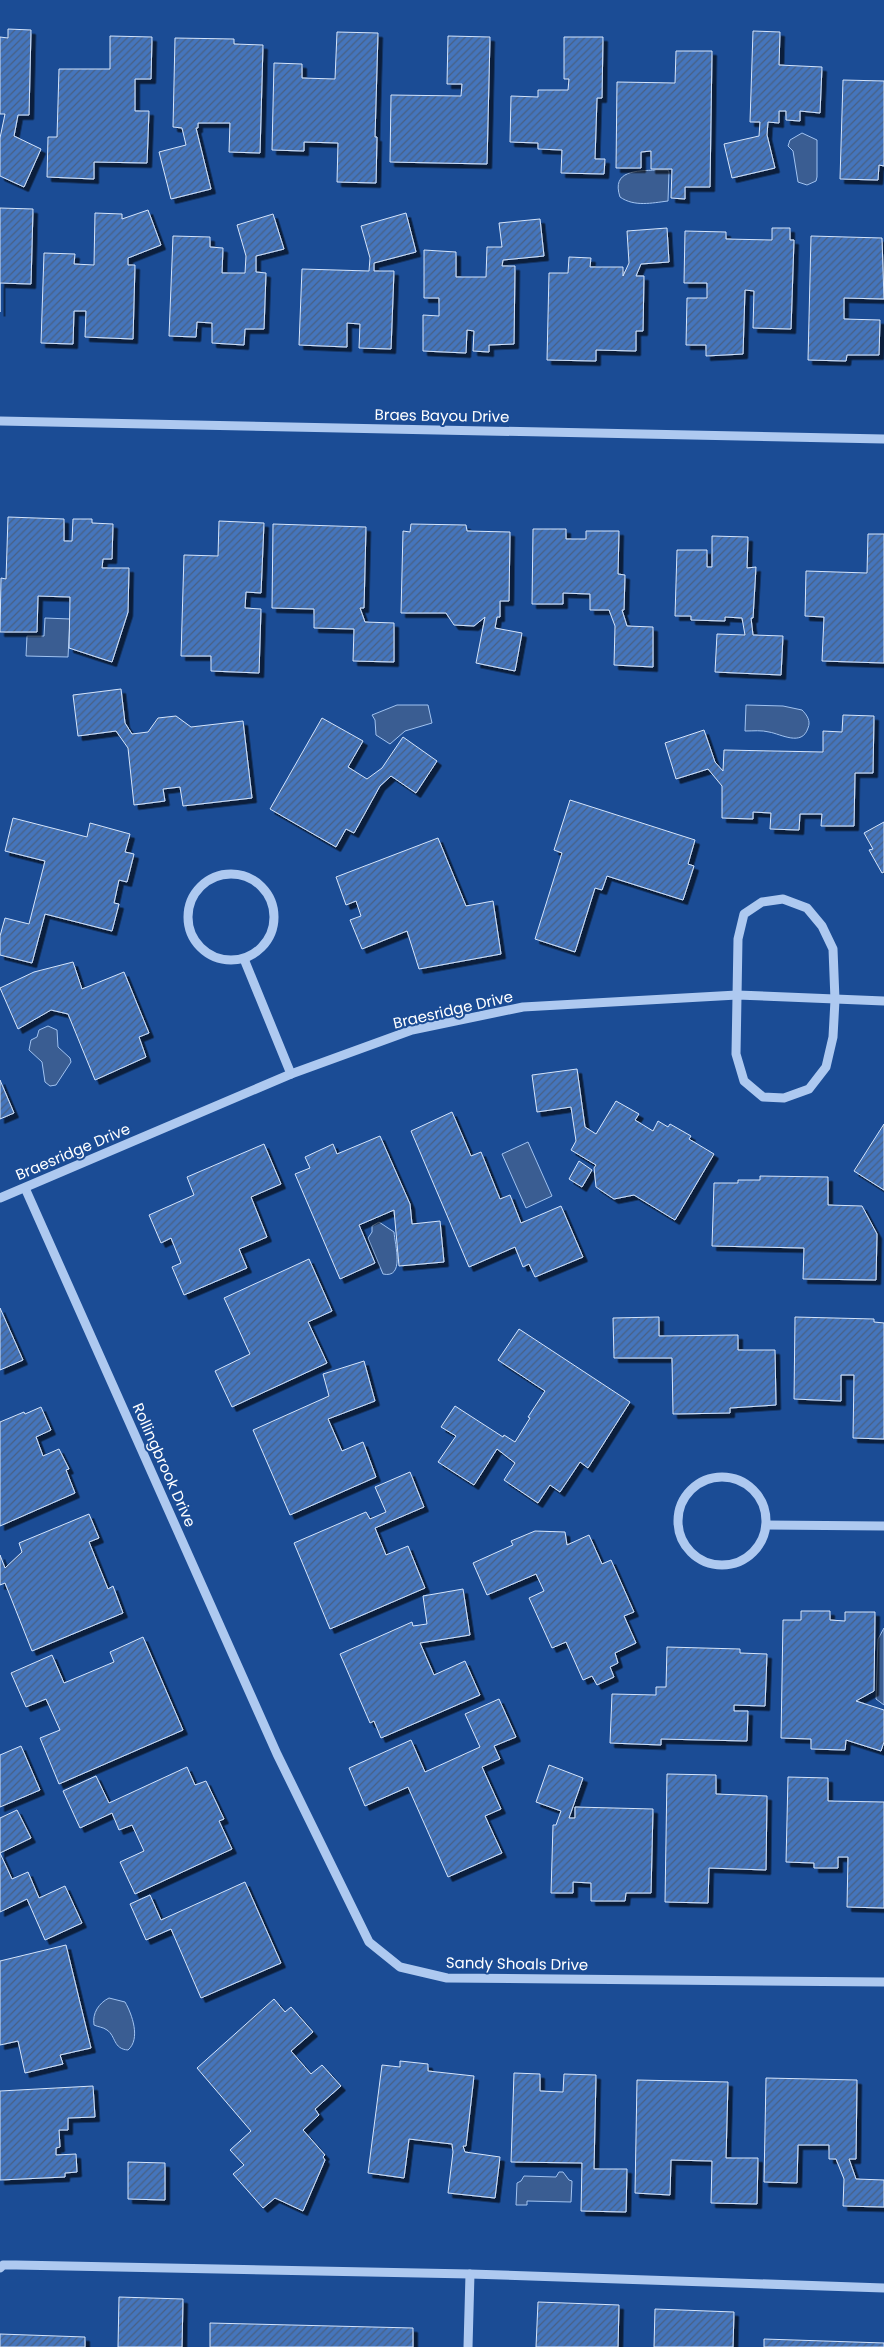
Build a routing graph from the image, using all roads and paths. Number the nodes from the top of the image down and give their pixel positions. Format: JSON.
{"nodes":[{"id":1,"x":0,"y":421,"type":"edge"},
{"id":2,"x":884,"y":439,"type":"edge"},
{"id":3,"x":244,"y":959,"type":"junction"},
{"id":4,"x":737,"y":995,"type":"junction"},
{"id":5,"x":834,"y":1000,"type":"junction"},
{"id":6,"x":884,"y":1001,"type":"edge"},
{"id":7,"x":291,"y":1074,"type":"junction"},
{"id":8,"x":24,"y":1188,"type":"junction"},
{"id":9,"x":0,"y":1198,"type":"edge"},
{"id":10,"x":766,"y":1524,"type":"junction"},
{"id":11,"x":884,"y":1526,"type":"edge"},
{"id":12,"x":278,"y":1754,"type":"joint"},
{"id":13,"x":884,"y":1982,"type":"edge"},
{"id":14,"x":1,"y":2265,"type":"edge"},
{"id":15,"x":470,"y":2274,"type":"junction"},
{"id":16,"x":884,"y":2288,"type":"edge"},
{"id":17,"x":468,"y":2347,"type":"edge"}],
"edges":[{"from":1,"to":2,"type":"street","name":"Braes Bayou Drive"},
{"from":3,"to":3,"type":"street"},
{"from":3,"to":7,"type":"street"},
{"from":4,"to":5,"type":"street","name":"Braesridge Drive"},
{"from":4,"to":5,"type":"street"},
{"from":4,"to":5,"type":"street"},
{"from":4,"to":7,"type":"street","name":"Braesridge Drive"},
{"from":5,"to":6,"type":"street","name":"Braesridge Drive"},
{"from":7,"to":8,"type":"street","name":"Braesridge Drive"},
{"from":8,"to":9,"type":"street","name":"Braesridge Drive"},
{"from":8,"to":12,"type":"street","name":"Rollingbrook Drive"},
{"from":10,"to":10,"type":"street"},
{"from":10,"to":11,"type":"street"},
{"from":12,"to":13,"type":"street","name":"Sandy Shoals Drive"},
{"from":14,"to":15,"type":"street"},
{"from":15,"to":16,"type":"street"},
{"from":15,"to":17,"type":"street"}]}
